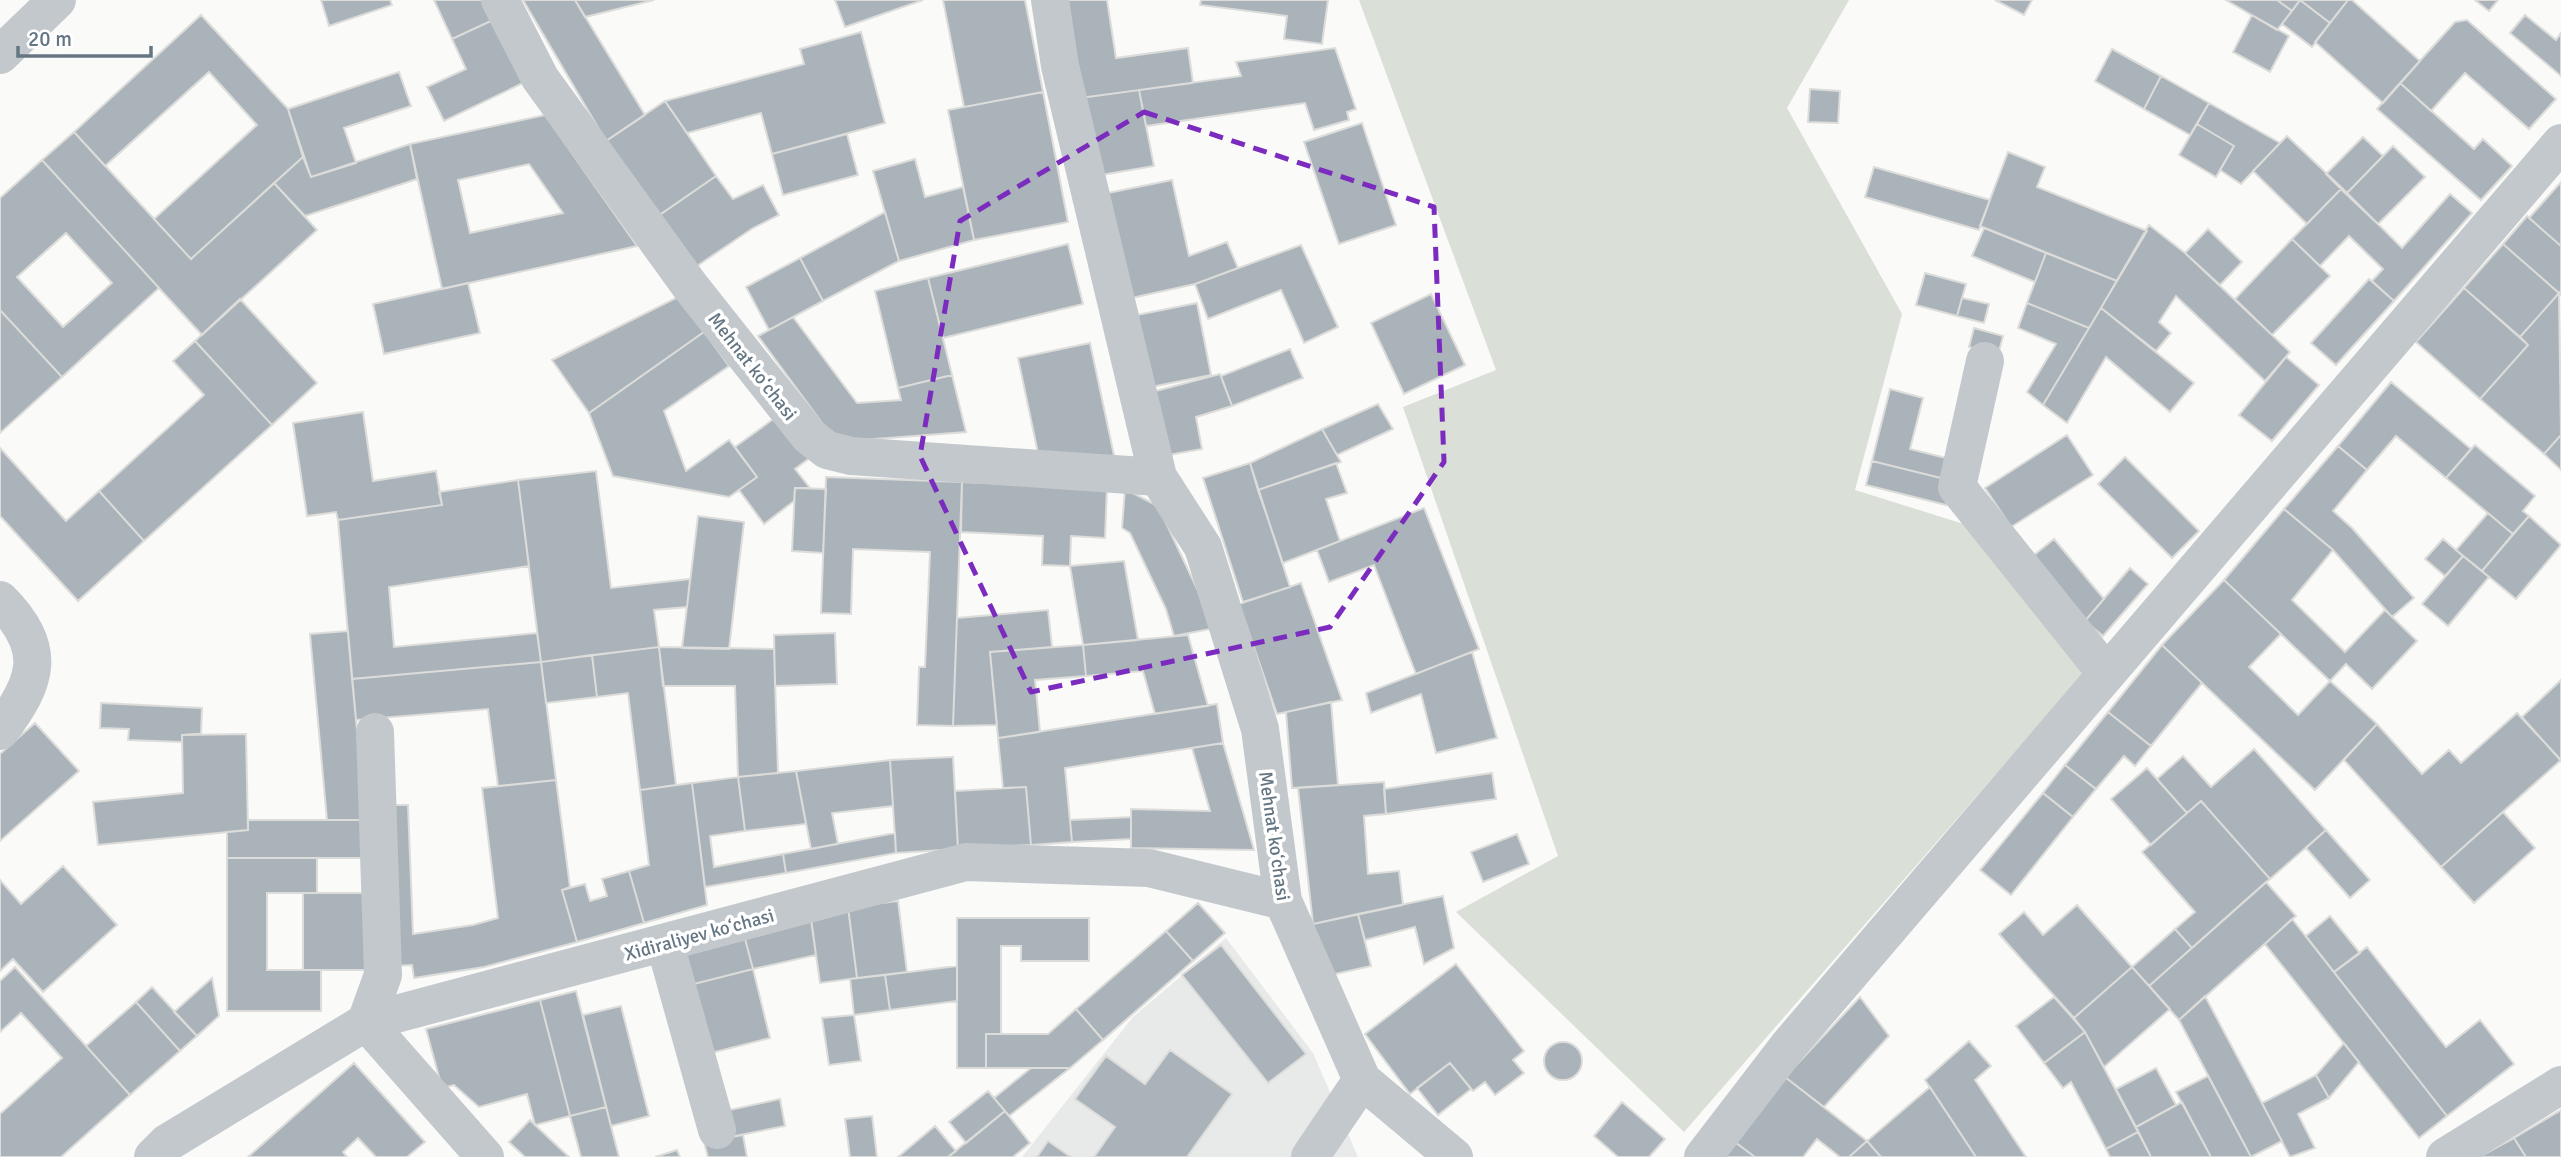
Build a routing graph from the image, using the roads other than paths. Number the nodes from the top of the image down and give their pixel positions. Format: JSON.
{"nodes":[{"id":1,"x":57,"y":0,"type":"edge"},
{"id":2,"x":500,"y":0,"type":"edge"},
{"id":3,"x":1050,"y":0,"type":"edge"},
{"id":4,"x":0,"y":55,"type":"edge"},
{"id":5,"x":2561,"y":143,"type":"edge"},
{"id":6,"x":1985,"y":361,"type":"dead end"},
{"id":7,"x":1158,"y":477,"type":"junction"},
{"id":8,"x":0,"y":600,"type":"edge"},
{"id":9,"x":2106,"y":673,"type":"junction"},
{"id":10,"x":0,"y":731,"type":"edge"},
{"id":11,"x":375,"y":732,"type":"dead end"},
{"id":12,"x":1283,"y":901,"type":"junction"},
{"id":13,"x":664,"y":944,"type":"junction"},
{"id":14,"x":366,"y":1022,"type":"junction"},
{"id":15,"x":1362,"y":1080,"type":"junction"},
{"id":16,"x":2561,"y":1085,"type":"edge"},
{"id":17,"x":717,"y":1130,"type":"dead end"},
{"id":18,"x":153,"y":1157,"type":"edge"},
{"id":19,"x":485,"y":1157,"type":"edge"},
{"id":20,"x":1310,"y":1157,"type":"edge"},
{"id":21,"x":1454,"y":1157,"type":"edge"},
{"id":22,"x":1703,"y":1157,"type":"edge"},
{"id":23,"x":2445,"y":1157,"type":"edge"}],
"edges":[{"from":1,"to":4,"type":"street"},
{"from":2,"to":7,"type":"street","name":"Mehnat koʻchasi"},
{"from":3,"to":7,"type":"street","name":"Mehnat koʻchasi"},
{"from":5,"to":9,"type":"street"},
{"from":6,"to":9,"type":"street"},
{"from":7,"to":12,"type":"street","name":"Mehnat koʻchasi"},
{"from":8,"to":10,"type":"street"},
{"from":9,"to":22,"type":"street"},
{"from":11,"to":14,"type":"street"},
{"from":12,"to":13,"type":"street","name":"Xidiraliyev koʻchasi"},
{"from":12,"to":15,"type":"street","name":"Mehnat koʻchasi"},
{"from":13,"to":14,"type":"street","name":"Xidiraliyev koʻchasi"},
{"from":13,"to":17,"type":"street"},
{"from":14,"to":18,"type":"street","name":"Xidiraliyev koʻchasi"},
{"from":14,"to":19,"type":"street"},
{"from":15,"to":20,"type":"street"},
{"from":15,"to":21,"type":"street","name":"Mehnat koʻchasi"},
{"from":16,"to":23,"type":"street"}]}
